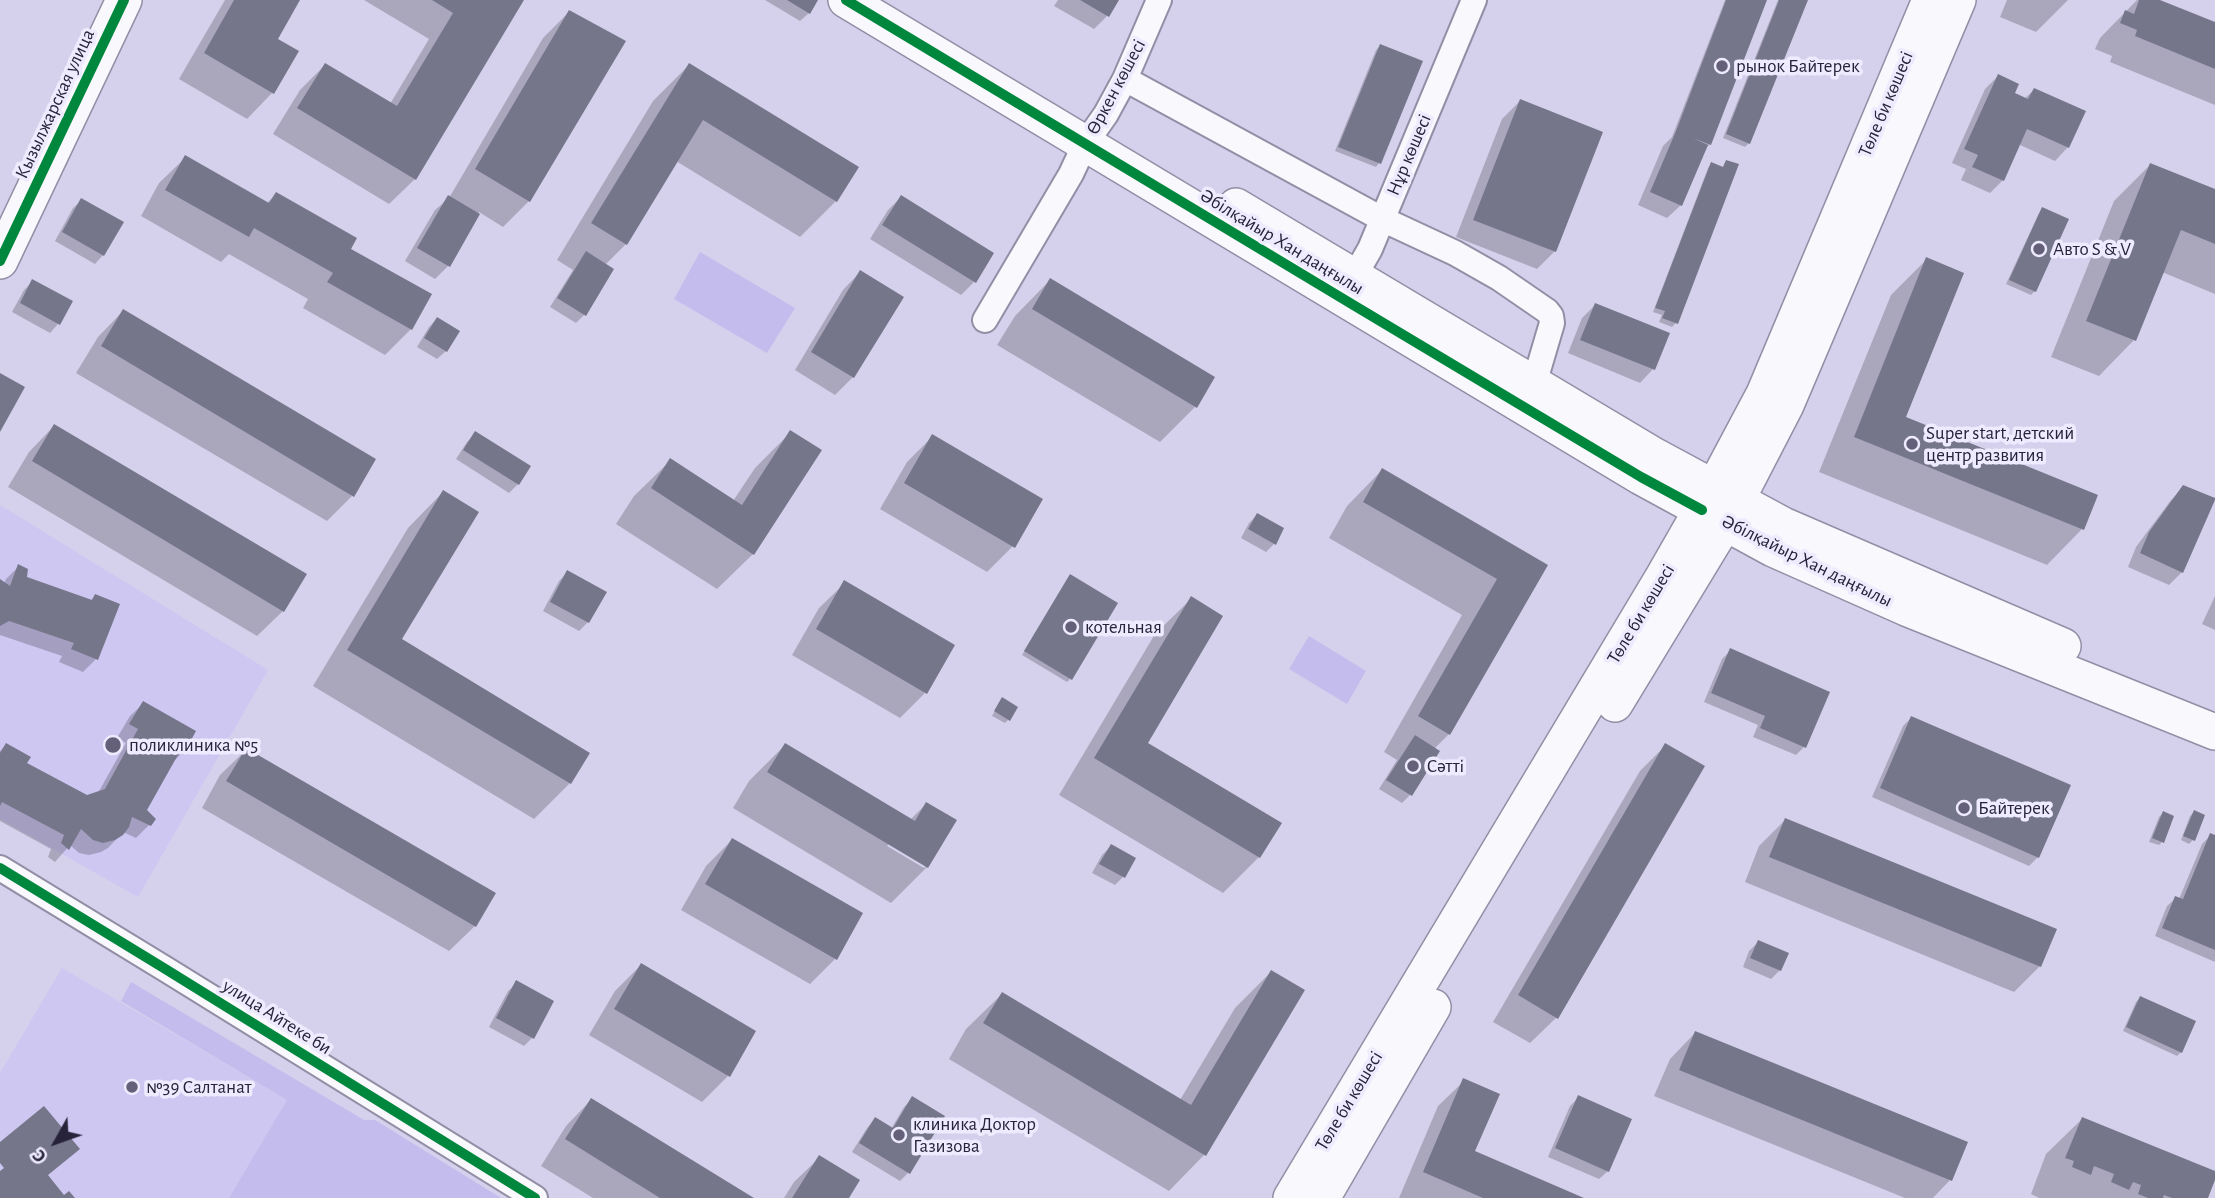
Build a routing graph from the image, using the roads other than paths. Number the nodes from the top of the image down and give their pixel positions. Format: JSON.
{"nodes":[{"id":1,"x":124,"y":0,"type":"edge"},
{"id":2,"x":846,"y":0,"type":"edge"},
{"id":3,"x":891,"y":0,"type":"edge"},
{"id":4,"x":1159,"y":0,"type":"edge"},
{"id":5,"x":1474,"y":0,"type":"edge"},
{"id":6,"x":1930,"y":0,"type":"edge"},
{"id":7,"x":1958,"y":0,"type":"edge"},
{"id":8,"x":1125,"y":79,"type":"junction"},
{"id":9,"x":1085,"y":147,"type":"junction"},
{"id":10,"x":1382,"y":219,"type":"junction"},
{"id":11,"x":0,"y":261,"type":"edge"},
{"id":12,"x":1338,"y":282,"type":"junction"},
{"id":13,"x":985,"y":320,"type":"dead end"},
{"id":14,"x":1534,"y":384,"type":"junction"},
{"id":15,"x":1719,"y":505,"type":"junction"},
{"id":16,"x":2215,"y":708,"type":"edge"},
{"id":17,"x":2215,"y":732,"type":"edge"},
{"id":18,"x":0,"y":868,"type":"edge"},
{"id":19,"x":535,"y":1198,"type":"edge"},
{"id":20,"x":1291,"y":1198,"type":"edge"},
{"id":21,"x":1322,"y":1198,"type":"edge"}],
"edges":[{"from":1,"to":11,"type":"main road","name":"Кызылжарская улица"},
{"from":2,"to":9,"type":"main road","name":"Әбілқайыр Хан даңғылы"},
{"from":3,"to":9,"type":"main road","name":"Әбілқайыр Хан даңғылы"},
{"from":4,"to":8,"type":"street","name":"Өркен көшесі"},
{"from":5,"to":10,"type":"street","name":"Нұр көшесі"},
{"from":6,"to":15,"type":"main road","name":"Төле би көшесі"},
{"from":7,"to":15,"type":"main road","name":"Төле би көшесі"},
{"from":8,"to":9,"type":"street","name":"Өркен көшесі"},
{"from":8,"to":10,"type":"street"},
{"from":9,"to":12,"type":"main road","name":"Әбілқайыр Хан даңғылы"},
{"from":9,"to":13,"type":"street","name":"Өркен көшесі"},
{"from":10,"to":12,"type":"street","name":"Нұр көшесі"},
{"from":10,"to":14,"type":"street"},
{"from":12,"to":14,"type":"main road","name":"Әбілқайыр Хан даңғылы"},
{"from":12,"to":15,"type":"main road","name":"Әбілқайыр Хан даңғылы"},
{"from":14,"to":15,"type":"main road","name":"Әбілқайыр Хан даңғылы"},
{"from":15,"to":16,"type":"main road","name":"Әбілқайыр Хан даңғылы"},
{"from":15,"to":17,"type":"main road","name":"Әбілқайыр Хан даңғылы"},
{"from":15,"to":20,"type":"main road","name":"Төле би көшесі"},
{"from":15,"to":21,"type":"main road","name":"Төле би көшесі"},
{"from":18,"to":19,"type":"street","name":"улица Айтеке би"}]}
